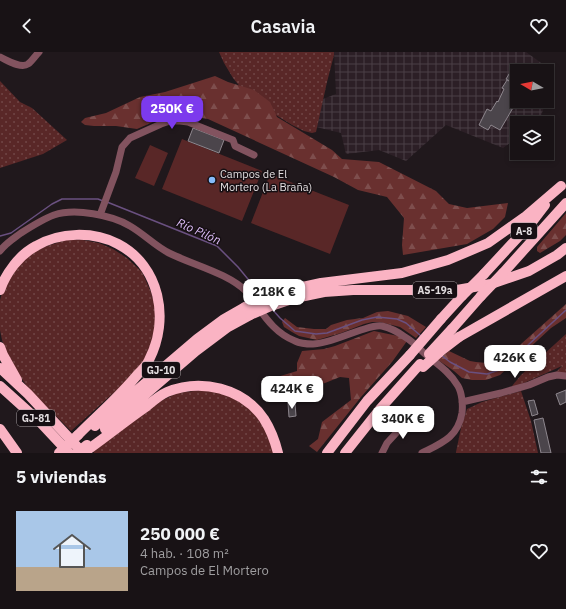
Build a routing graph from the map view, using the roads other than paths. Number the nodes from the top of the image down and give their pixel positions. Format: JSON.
{"nodes":[{"id":1,"x":39,"y":52,"type":"edge"},
{"id":2,"x":0,"y":57,"type":"edge"},
{"id":3,"x":254,"y":155,"type":"dead end"},
{"id":4,"x":564,"y":184,"type":"edge"},
{"id":5,"x":566,"y":204,"type":"edge"},
{"id":6,"x":100,"y":215,"type":"junction"},
{"id":7,"x":566,"y":248,"type":"edge"},
{"id":8,"x":0,"y":251,"type":"edge"},
{"id":9,"x":566,"y":276,"type":"edge"},
{"id":10,"x":0,"y":290,"type":"edge"},
{"id":11,"x":292,"y":294,"type":"junction"},
{"id":12,"x":0,"y":347,"type":"edge"},
{"id":13,"x":421,"y":366,"type":"junction"},
{"id":14,"x":0,"y":368,"type":"edge"},
{"id":15,"x":566,"y":376,"type":"edge"},
{"id":16,"x":0,"y":386,"type":"edge"},
{"id":17,"x":28,"y":394,"type":"junction"},
{"id":18,"x":462,"y":402,"type":"junction"},
{"id":19,"x":420,"y":422,"type":"dead end"},
{"id":20,"x":0,"y":429,"type":"edge"},
{"id":21,"x":84,"y":445,"type":"edge"},
{"id":22,"x":17,"y":453,"type":"edge"},
{"id":23,"x":59,"y":453,"type":"edge"},
{"id":24,"x":64,"y":453,"type":"edge"},
{"id":25,"x":69,"y":453,"type":"edge"},
{"id":26,"x":77,"y":453,"type":"edge"},
{"id":27,"x":278,"y":453,"type":"edge"},
{"id":28,"x":327,"y":453,"type":"edge"},
{"id":29,"x":345,"y":453,"type":"edge"},
{"id":30,"x":382,"y":453,"type":"edge"},
{"id":31,"x":422,"y":453,"type":"edge"}],
"edges":[{"from":1,"to":2,"type":"street"},
{"from":3,"to":6,"type":"street"},
{"from":4,"to":11,"type":"highway","number":"AS-19a"},
{"from":4,"to":28,"type":"highway","number":"A-8","bridge":true},
{"from":5,"to":13,"type":"highway","number":"A-8","bridge":true},
{"from":6,"to":8,"type":"street"},
{"from":6,"to":18,"type":"street"},
{"from":7,"to":11,"type":"highway","number":"AS-19a"},
{"from":9,"to":13,"type":"highway","bridge":true},
{"from":10,"to":21,"type":"highway"},
{"from":11,"to":21,"type":"highway","number":"GJ-10","bridge":true},
{"from":12,"to":17,"type":"highway"},
{"from":13,"to":29,"type":"highway","number":"A-8"},
{"from":14,"to":17,"type":"highway"},
{"from":15,"to":18,"type":"street"},
{"from":16,"to":25,"type":"highway","number":"GJ-81"},
{"from":17,"to":21,"type":"highway"},
{"from":18,"to":31,"type":"street"},
{"from":19,"to":30,"type":"street"},
{"from":20,"to":22,"type":"highway","number":"GJ-81"},
{"from":21,"to":23,"type":"highway","bridge":true},
{"from":21,"to":24,"type":"highway"},
{"from":21,"to":26,"type":"highway","bridge":true},
{"from":21,"to":27,"type":"highway"}]}
